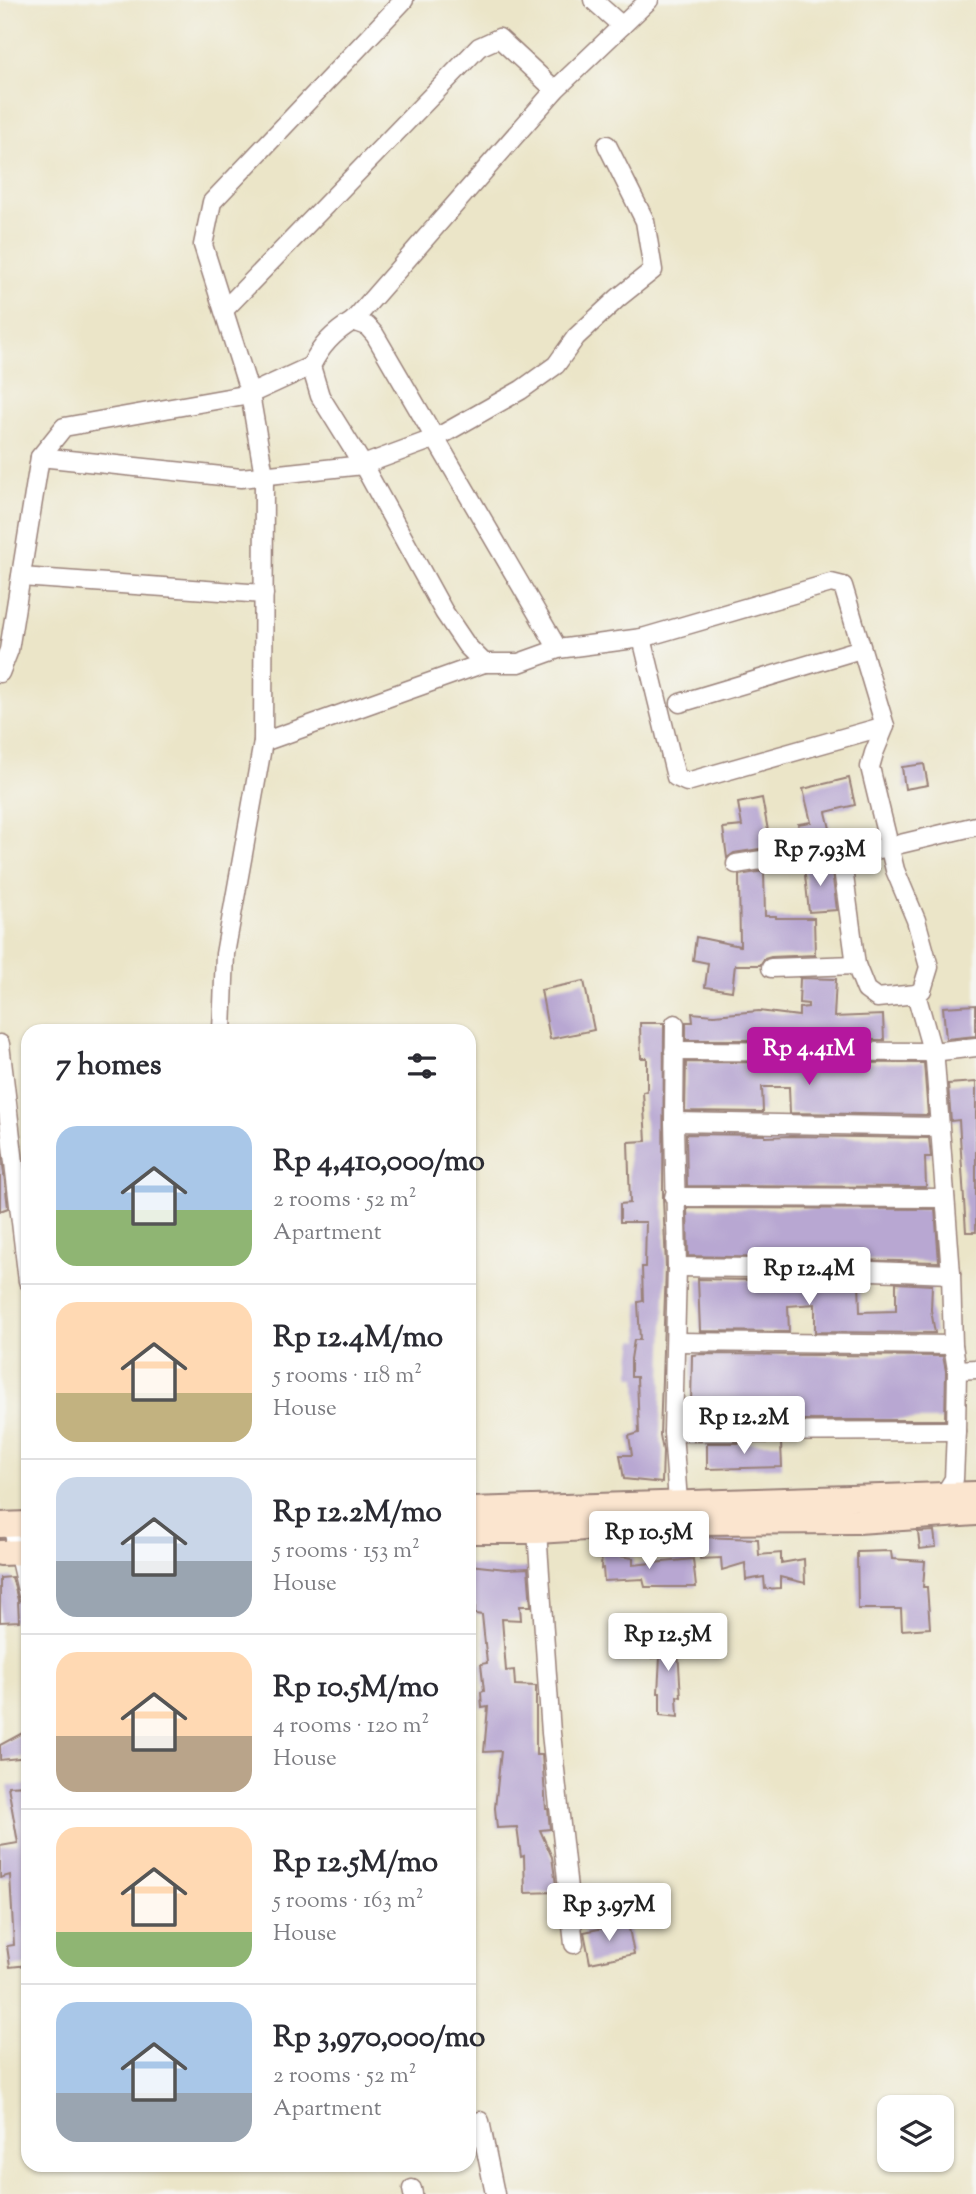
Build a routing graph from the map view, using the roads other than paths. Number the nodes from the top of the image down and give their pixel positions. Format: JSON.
{"nodes":[{"id":1,"x":404,"y":0,"type":"edge"},
{"id":2,"x":593,"y":0,"type":"edge"},
{"id":3,"x":649,"y":0,"type":"edge"},
{"id":4,"x":622,"y":26,"type":"junction"},
{"id":5,"x":555,"y":90,"type":"junction"},
{"id":6,"x":607,"y":145,"type":"dead end"},
{"id":7,"x":225,"y":309,"type":"junction"},
{"id":8,"x":353,"y":321,"type":"junction"},
{"id":9,"x":311,"y":366,"type":"junction"},
{"id":10,"x":250,"y":394,"type":"junction"},
{"id":11,"x":436,"y":438,"type":"junction"},
{"id":12,"x":40,"y":457,"type":"junction"},
{"id":13,"x":363,"y":465,"type":"junction"},
{"id":14,"x":264,"y":475,"type":"junction"},
{"id":15,"x":21,"y":577,"type":"junction"},
{"id":16,"x":264,"y":594,"type":"junction"},
{"id":17,"x":642,"y":638,"type":"junction"},
{"id":18,"x":558,"y":649,"type":"junction"},
{"id":19,"x":861,"y":649,"type":"junction"},
{"id":20,"x":484,"y":663,"type":"junction"},
{"id":21,"x":0,"y":673,"type":"edge"},
{"id":22,"x":680,"y":703,"type":"dead end"},
{"id":23,"x":885,"y":726,"type":"junction"},
{"id":24,"x":263,"y":742,"type":"junction"},
{"id":25,"x":976,"y":826,"type":"edge"},
{"id":26,"x":890,"y":846,"type":"junction"},
{"id":27,"x":842,"y":853,"type":"junction"},
{"id":28,"x":736,"y":864,"type":"dead end"},
{"id":29,"x":856,"y":965,"type":"junction"},
{"id":30,"x":771,"y":968,"type":"dead end"},
{"id":31,"x":916,"y":995,"type":"junction"},
{"id":32,"x":222,"y":1024,"type":"edge"},
{"id":33,"x":675,"y":1024,"type":"dead end"},
{"id":34,"x":0,"y":1044,"type":"edge"},
{"id":35,"x":976,"y":1047,"type":"edge"},
{"id":36,"x":674,"y":1051,"type":"junction"},
{"id":37,"x":932,"y":1052,"type":"junction"},
{"id":38,"x":674,"y":1122,"type":"junction"},
{"id":39,"x":939,"y":1127,"type":"junction"},
{"id":40,"x":674,"y":1197,"type":"junction"},
{"id":41,"x":945,"y":1198,"type":"junction"},
{"id":42,"x":21,"y":1220,"type":"edge"},
{"id":43,"x":677,"y":1268,"type":"junction"},
{"id":44,"x":951,"y":1274,"type":"junction"},
{"id":45,"x":676,"y":1342,"type":"junction"},
{"id":46,"x":953,"y":1345,"type":"junction"},
{"id":47,"x":976,"y":1368,"type":"edge"},
{"id":48,"x":957,"y":1370,"type":"junction"},
{"id":49,"x":956,"y":1431,"type":"junction"},
{"id":50,"x":673,"y":1432,"type":"junction"},
{"id":51,"x":976,"y":1494,"type":"edge"},
{"id":52,"x":944,"y":1495,"type":"junction"},
{"id":53,"x":678,"y":1502,"type":"junction"},
{"id":54,"x":476,"y":1510,"type":"edge"},
{"id":55,"x":753,"y":1510,"type":"junction"},
{"id":56,"x":976,"y":1513,"type":"edge"},
{"id":57,"x":13,"y":1524,"type":"edge"},
{"id":58,"x":476,"y":1531,"type":"edge"},
{"id":59,"x":537,"y":1531,"type":"junction"},
{"id":60,"x":16,"y":1552,"type":"edge"},
{"id":61,"x":21,"y":1570,"type":"edge"},
{"id":62,"x":574,"y":1944,"type":"dead end"},
{"id":63,"x":480,"y":2121,"type":"dead end"},
{"id":64,"x":495,"y":2194,"type":"edge"}],
"edges":[{"from":1,"to":7,"type":"street"},
{"from":2,"to":4,"type":"street"},
{"from":3,"to":4,"type":"street"},
{"from":4,"to":5,"type":"street"},
{"from":5,"to":7,"type":"street"},
{"from":5,"to":8,"type":"street"},
{"from":6,"to":11,"type":"street"},
{"from":7,"to":10,"type":"street"},
{"from":8,"to":9,"type":"street"},
{"from":8,"to":11,"type":"street"},
{"from":9,"to":10,"type":"street"},
{"from":9,"to":13,"type":"street"},
{"from":10,"to":12,"type":"street"},
{"from":10,"to":14,"type":"street"},
{"from":11,"to":13,"type":"street"},
{"from":11,"to":18,"type":"street"},
{"from":12,"to":14,"type":"street"},
{"from":12,"to":15,"type":"street"},
{"from":13,"to":14,"type":"street"},
{"from":13,"to":20,"type":"street"},
{"from":14,"to":16,"type":"street"},
{"from":15,"to":16,"type":"street"},
{"from":15,"to":21,"type":"street"},
{"from":16,"to":24,"type":"street"},
{"from":17,"to":18,"type":"street"},
{"from":17,"to":19,"type":"street"},
{"from":17,"to":23,"type":"street"},
{"from":18,"to":20,"type":"street"},
{"from":19,"to":22,"type":"street"},
{"from":19,"to":23,"type":"street"},
{"from":20,"to":24,"type":"street"},
{"from":23,"to":26,"type":"street"},
{"from":24,"to":32,"type":"street"},
{"from":25,"to":26,"type":"street"},
{"from":26,"to":27,"type":"street"},
{"from":26,"to":31,"type":"street"},
{"from":27,"to":28,"type":"street"},
{"from":27,"to":29,"type":"street"},
{"from":29,"to":30,"type":"street"},
{"from":29,"to":31,"type":"street"},
{"from":31,"to":37,"type":"street"},
{"from":33,"to":36,"type":"street"},
{"from":34,"to":42,"type":"street"},
{"from":35,"to":37,"type":"street"},
{"from":36,"to":37,"type":"street"},
{"from":36,"to":38,"type":"street"},
{"from":37,"to":39,"type":"street"},
{"from":38,"to":39,"type":"street"},
{"from":38,"to":40,"type":"street"},
{"from":39,"to":41,"type":"street"},
{"from":40,"to":41,"type":"street"},
{"from":40,"to":43,"type":"street"},
{"from":41,"to":44,"type":"street"},
{"from":43,"to":44,"type":"street"},
{"from":43,"to":45,"type":"street"},
{"from":44,"to":46,"type":"street"},
{"from":45,"to":46,"type":"street"},
{"from":45,"to":50,"type":"street"},
{"from":46,"to":48,"type":"street"},
{"from":47,"to":48,"type":"street"},
{"from":48,"to":49,"type":"street"},
{"from":49,"to":50,"type":"street"},
{"from":49,"to":52,"type":"street"},
{"from":50,"to":53,"type":"street"},
{"from":51,"to":52,"type":"main road"},
{"from":52,"to":55,"type":"main road"},
{"from":53,"to":54,"type":"main road"},
{"from":53,"to":55,"type":"main road"},
{"from":55,"to":56,"type":"main road"},
{"from":55,"to":59,"type":"main road"},
{"from":57,"to":60,"type":"street"},
{"from":58,"to":59,"type":"main road"},
{"from":59,"to":62,"type":"street"},
{"from":60,"to":61,"type":"street"},
{"from":63,"to":64,"type":"street"}]}
